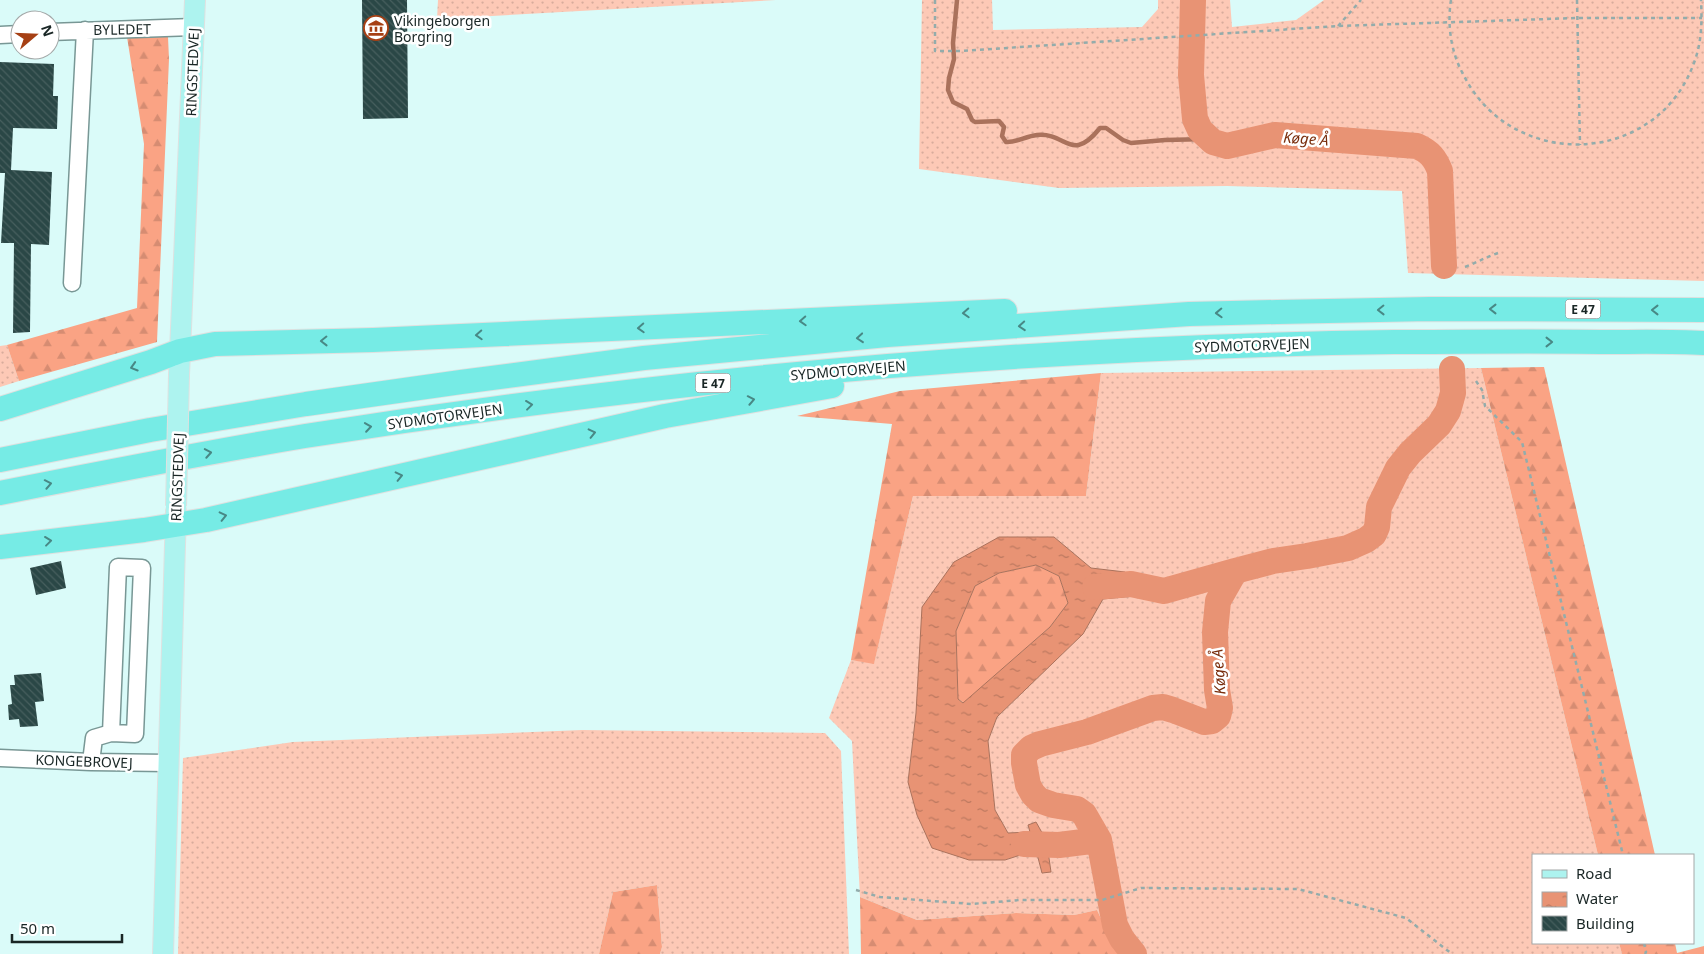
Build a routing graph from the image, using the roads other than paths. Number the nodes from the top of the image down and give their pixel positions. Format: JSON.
{"nodes":[{"id":1,"x":195,"y":0,"type":"edge"},
{"id":2,"x":193,"y":28,"type":"junction"},
{"id":3,"x":85,"y":30,"type":"junction"},
{"id":4,"x":60,"y":31,"type":"edge"},
{"id":5,"x":72,"y":283,"type":"dead end"},
{"id":6,"x":1704,"y":310,"type":"edge"},
{"id":7,"x":1189,"y":314,"type":"junction"},
{"id":8,"x":1704,"y":343,"type":"edge"},
{"id":9,"x":1169,"y":348,"type":"junction"},
{"id":10,"x":180,"y":350,"type":"junction"},
{"id":11,"x":0,"y":408,"type":"edge"},
{"id":12,"x":0,"y":460,"type":"edge"},
{"id":13,"x":0,"y":493,"type":"edge"},
{"id":14,"x":176,"y":515,"type":"junction"},
{"id":15,"x":0,"y":547,"type":"edge"},
{"id":16,"x":111,"y":733,"type":"junction"},
{"id":17,"x":0,"y":758,"type":"edge"},
{"id":18,"x":91,"y":762,"type":"junction"},
{"id":19,"x":168,"y":763,"type":"junction"},
{"id":20,"x":163,"y":954,"type":"edge"}],
"edges":[{"from":1,"to":2,"type":"main road","name":"RINGSTEDVEJ"},
{"from":2,"to":3,"type":"street","name":"BYLEDET"},
{"from":2,"to":10,"type":"main road","name":"RINGSTEDVEJ"},
{"from":3,"to":4,"type":"street","name":"BYLEDET"},
{"from":3,"to":5,"type":"street"},
{"from":6,"to":7,"type":"highway","number":"E 47","one_way":true},
{"from":7,"to":10,"type":"highway","one_way":true},
{"from":7,"to":12,"type":"highway","number":"E 47","one_way":true},
{"from":9,"to":8,"type":"highway","name":"SYDMOTORVEJEN","number":"E 47","one_way":true},
{"from":13,"to":9,"type":"highway","name":"SYDMOTORVEJEN","number":"E 47","one_way":true},
{"from":14,"to":9,"type":"highway","one_way":true},
{"from":10,"to":11,"type":"highway","one_way":true},
{"from":10,"to":14,"type":"main road","name":"RINGSTEDVEJ","bridge":true},
{"from":15,"to":14,"type":"highway","one_way":true},
{"from":14,"to":19,"type":"main road","name":"RINGSTEDVEJ"},
{"from":16,"to":16,"type":"street"},
{"from":16,"to":18,"type":"street"},
{"from":17,"to":18,"type":"street","name":"KONGEBROVEJ"},
{"from":18,"to":19,"type":"street","name":"KONGEBROVEJ"},
{"from":19,"to":20,"type":"main road","name":"RINGSTEDVEJ"}]}
